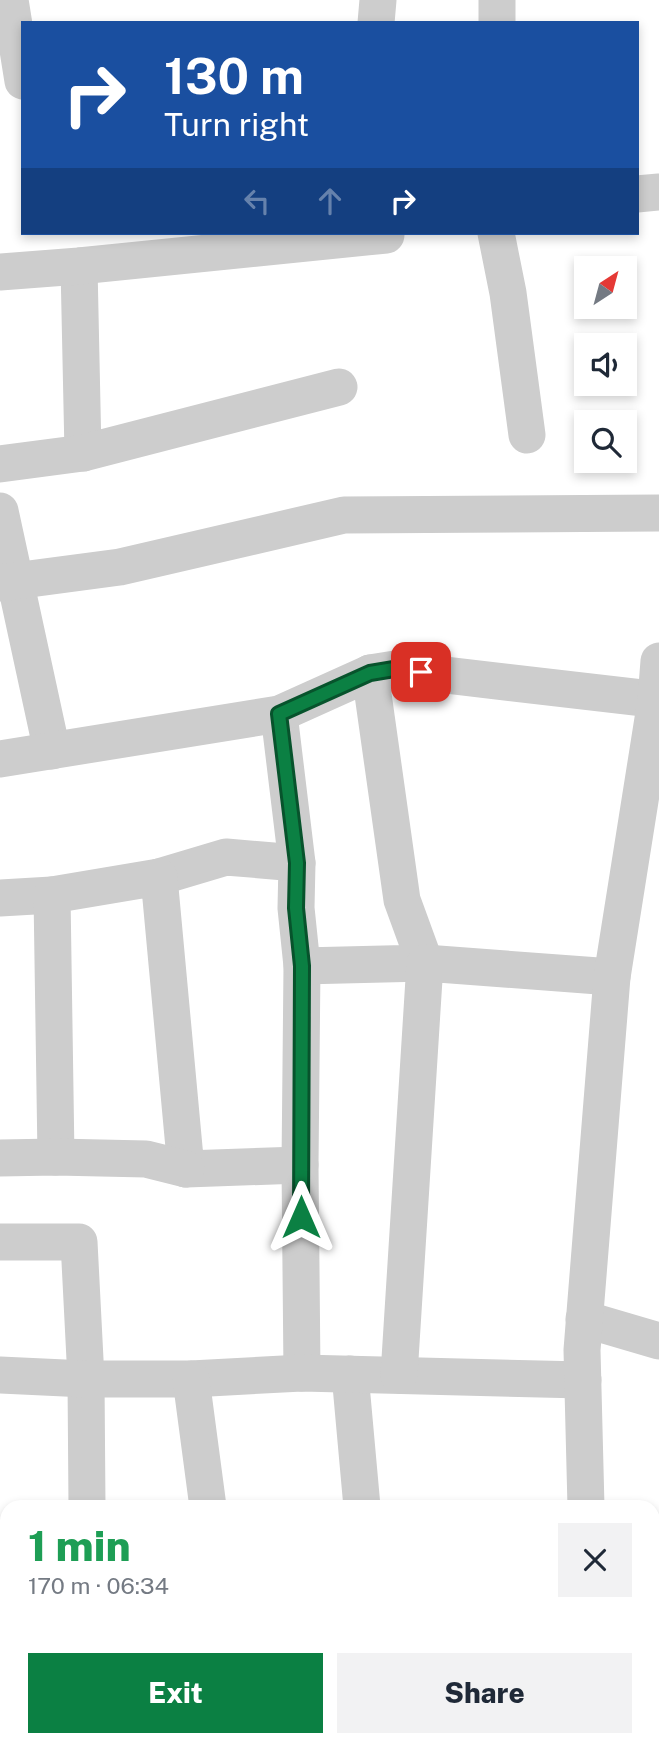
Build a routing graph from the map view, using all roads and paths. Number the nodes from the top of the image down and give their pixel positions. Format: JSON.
{"nodes":[{"id":1,"x":10,"y":0,"type":"edge"},
{"id":2,"x":378,"y":0,"type":"edge"},
{"id":3,"x":497,"y":0,"type":"edge"},
{"id":4,"x":376,"y":21,"type":"edge"},
{"id":5,"x":497,"y":21,"type":"edge"},
{"id":6,"x":15,"y":74,"type":"edge"},
{"id":7,"x":659,"y":192,"type":"edge"},
{"id":8,"x":639,"y":194,"type":"edge"},
{"id":9,"x":378,"y":235,"type":"edge"},
{"id":10,"x":496,"y":235,"type":"edge"},
{"id":11,"x":79,"y":266,"type":"junction"},
{"id":12,"x":0,"y":272,"type":"edge"},
{"id":13,"x":339,"y":387,"type":"dead end"},
{"id":14,"x":527,"y":435,"type":"dead end"},
{"id":15,"x":83,"y":453,"type":"junction"},
{"id":16,"x":0,"y":464,"type":"edge"},
{"id":17,"x":0,"y":510,"type":"edge"},
{"id":18,"x":659,"y":513,"type":"edge"},
{"id":19,"x":8,"y":582,"type":"edge"},
{"id":20,"x":659,"y":662,"type":"edge"},
{"id":21,"x":370,"y":673,"type":"junction"},
{"id":22,"x":657,"y":700,"type":"edge"},
{"id":23,"x":279,"y":714,"type":"junction"},
{"id":24,"x":52,"y":751,"type":"junction"},
{"id":25,"x":0,"y":760,"type":"edge"},
{"id":26,"x":297,"y":863,"type":"junction"},
{"id":27,"x":159,"y":877,"type":"junction"},
{"id":28,"x":52,"y":895,"type":"junction"},
{"id":29,"x":0,"y":898,"type":"edge"},
{"id":30,"x":425,"y":963,"type":"junction"},
{"id":31,"x":302,"y":966,"type":"junction"},
{"id":32,"x":612,"y":977,"type":"junction"},
{"id":33,"x":56,"y":1157,"type":"junction"},
{"id":34,"x":0,"y":1158,"type":"edge"},
{"id":35,"x":300,"y":1165,"type":"junction"},
{"id":36,"x":186,"y":1169,"type":"junction"},
{"id":37,"x":0,"y":1242,"type":"edge"},
{"id":38,"x":584,"y":1319,"type":"junction"},
{"id":39,"x":659,"y":1341,"type":"edge"},
{"id":40,"x":302,"y":1373,"type":"junction"},
{"id":41,"x":350,"y":1374,"type":"junction"},
{"id":42,"x":0,"y":1375,"type":"edge"},
{"id":43,"x":399,"y":1376,"type":"junction"},
{"id":44,"x":86,"y":1379,"type":"junction"},
{"id":45,"x":191,"y":1379,"type":"junction"},
{"id":46,"x":583,"y":1380,"type":"junction"},
{"id":47,"x":87,"y":1500,"type":"edge"},
{"id":48,"x":207,"y":1500,"type":"edge"},
{"id":49,"x":361,"y":1500,"type":"edge"},
{"id":50,"x":586,"y":1500,"type":"edge"}],
"edges":[{"from":1,"to":6,"type":"street"},
{"from":2,"to":4,"type":"street"},
{"from":3,"to":5,"type":"street"},
{"from":7,"to":8,"type":"street"},
{"from":9,"to":11,"type":"street"},
{"from":10,"to":14,"type":"street"},
{"from":11,"to":12,"type":"street"},
{"from":11,"to":15,"type":"street"},
{"from":13,"to":15,"type":"street"},
{"from":15,"to":16,"type":"street"},
{"from":17,"to":19,"type":"street"},
{"from":18,"to":19,"type":"street"},
{"from":19,"to":24,"type":"street"},
{"from":20,"to":22,"type":"street"},
{"from":21,"to":22,"type":"street"},
{"from":21,"to":23,"type":"street"},
{"from":21,"to":30,"type":"street"},
{"from":22,"to":32,"type":"street"},
{"from":23,"to":24,"type":"street"},
{"from":23,"to":26,"type":"street"},
{"from":24,"to":25,"type":"street"},
{"from":26,"to":27,"type":"street"},
{"from":26,"to":31,"type":"street"},
{"from":27,"to":28,"type":"street"},
{"from":27,"to":36,"type":"street"},
{"from":28,"to":29,"type":"street"},
{"from":28,"to":33,"type":"street"},
{"from":30,"to":31,"type":"street"},
{"from":30,"to":32,"type":"street"},
{"from":30,"to":43,"type":"street"},
{"from":31,"to":35,"type":"street"},
{"from":32,"to":38,"type":"street"},
{"from":33,"to":34,"type":"street"},
{"from":33,"to":36,"type":"street"},
{"from":35,"to":36,"type":"street"},
{"from":35,"to":40,"type":"street"},
{"from":37,"to":44,"type":"street"},
{"from":38,"to":39,"type":"street"},
{"from":38,"to":46,"type":"street"},
{"from":40,"to":41,"type":"street"},
{"from":40,"to":45,"type":"street"},
{"from":41,"to":43,"type":"street"},
{"from":41,"to":49,"type":"street"},
{"from":42,"to":44,"type":"street"},
{"from":43,"to":46,"type":"street"},
{"from":44,"to":45,"type":"street"},
{"from":44,"to":47,"type":"street"},
{"from":45,"to":48,"type":"street"},
{"from":46,"to":50,"type":"street"}]}
